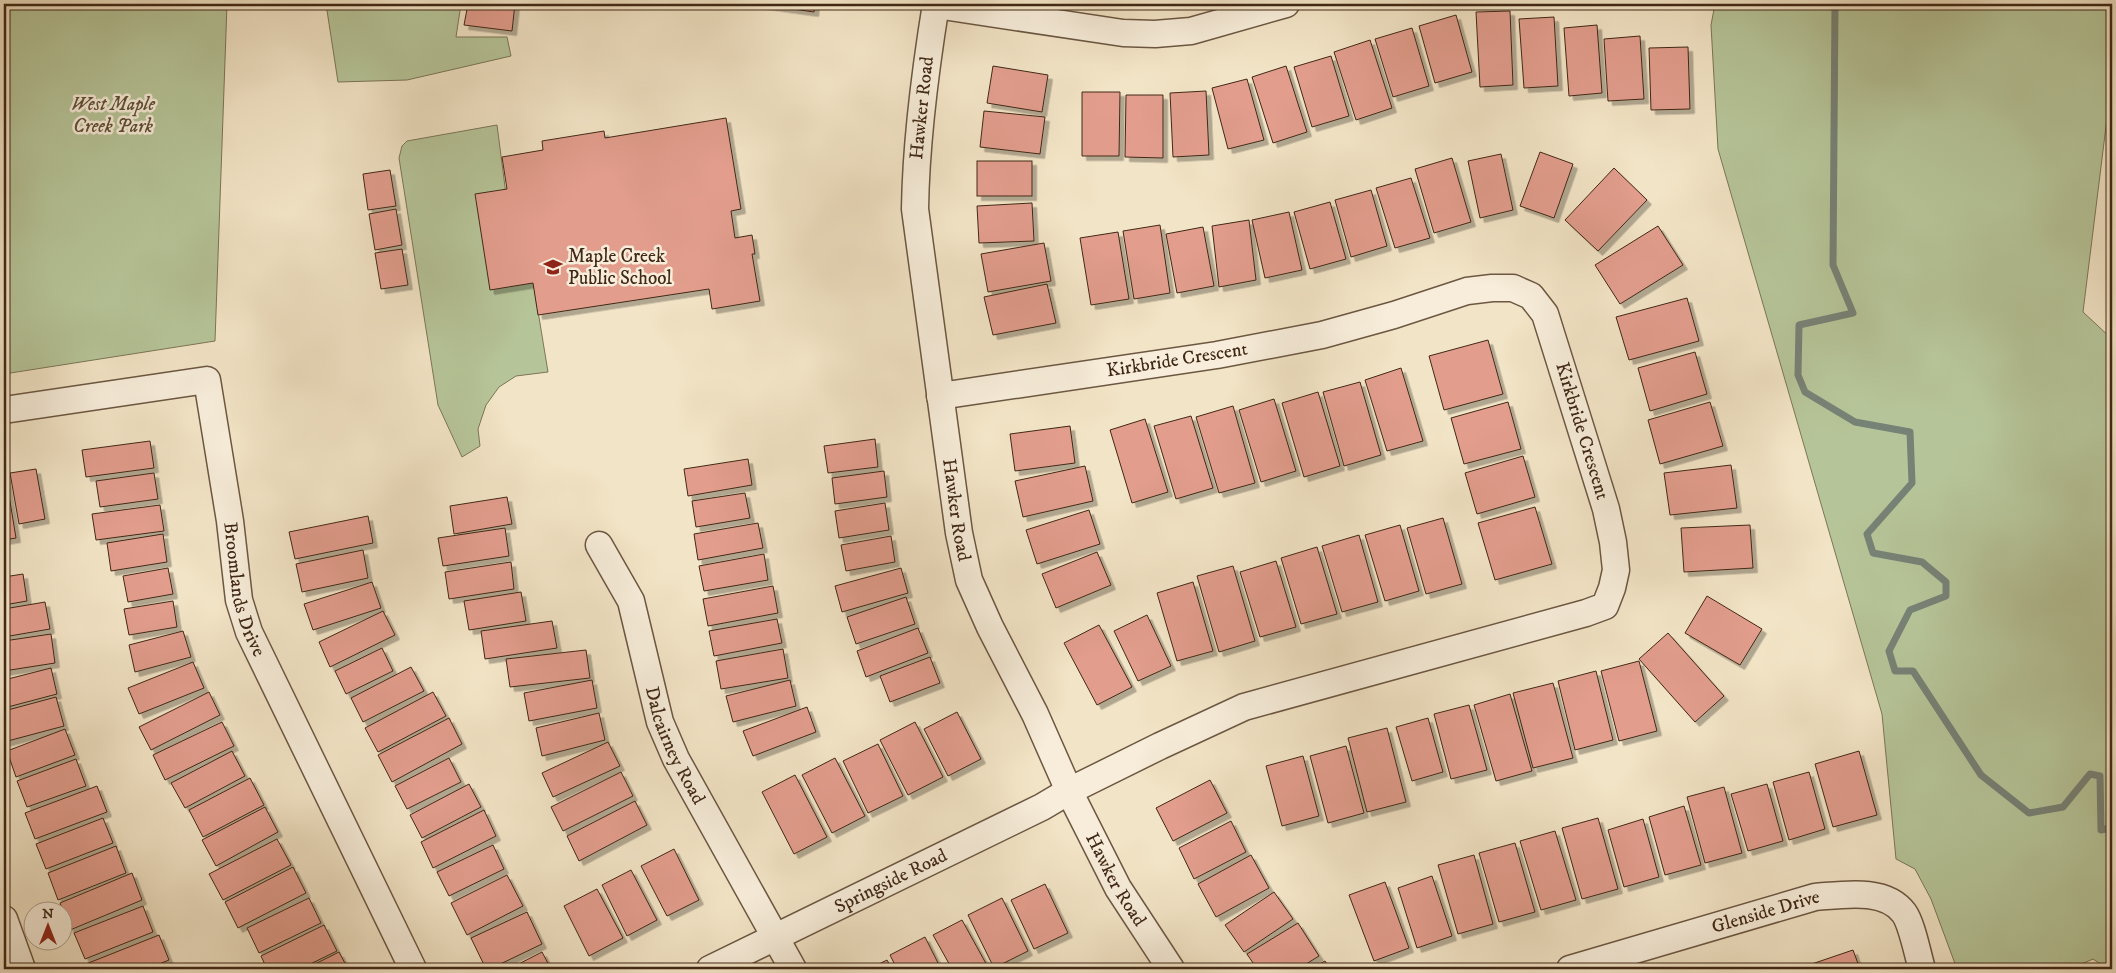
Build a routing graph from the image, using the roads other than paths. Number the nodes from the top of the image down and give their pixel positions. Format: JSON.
{"nodes":[{"id":1,"x":936,"y":4,"type":"edge"},
{"id":2,"x":1286,"y":4,"type":"edge"},
{"id":3,"x":940,"y":396,"type":"junction"},
{"id":4,"x":4,"y":410,"type":"edge"},
{"id":5,"x":598,"y":545,"type":"dead end"},
{"id":6,"x":1069,"y":791,"type":"junction"},
{"id":7,"x":4,"y":919,"type":"edge"},
{"id":8,"x":776,"y":936,"type":"junction"},
{"id":9,"x":22,"y":969,"type":"edge"},
{"id":10,"x":413,"y":969,"type":"edge"},
{"id":11,"x":710,"y":969,"type":"edge"},
{"id":12,"x":793,"y":969,"type":"edge"},
{"id":13,"x":1171,"y":969,"type":"edge"},
{"id":14,"x":1570,"y":969,"type":"edge"},
{"id":15,"x":1922,"y":969,"type":"edge"}],
"edges":[{"from":1,"to":2,"type":"street"},
{"from":1,"to":3,"type":"street","name":"Hawker Road"},
{"from":3,"to":6,"type":"street","name":"Hawker Road"},
{"from":3,"to":6,"type":"street","name":"Kirkbride Crescent"},
{"from":4,"to":10,"type":"street","name":"Broomlands Drive"},
{"from":5,"to":8,"type":"street","name":"Dalcairney Road"},
{"from":6,"to":8,"type":"street","name":"Springside Road"},
{"from":6,"to":13,"type":"street","name":"Hawker Road"},
{"from":7,"to":9,"type":"street"},
{"from":8,"to":11,"type":"street","name":"Springside Road"},
{"from":8,"to":12,"type":"street","name":"Dalcairney Road"},
{"from":14,"to":15,"type":"street","name":"Glenside Drive"}]}
